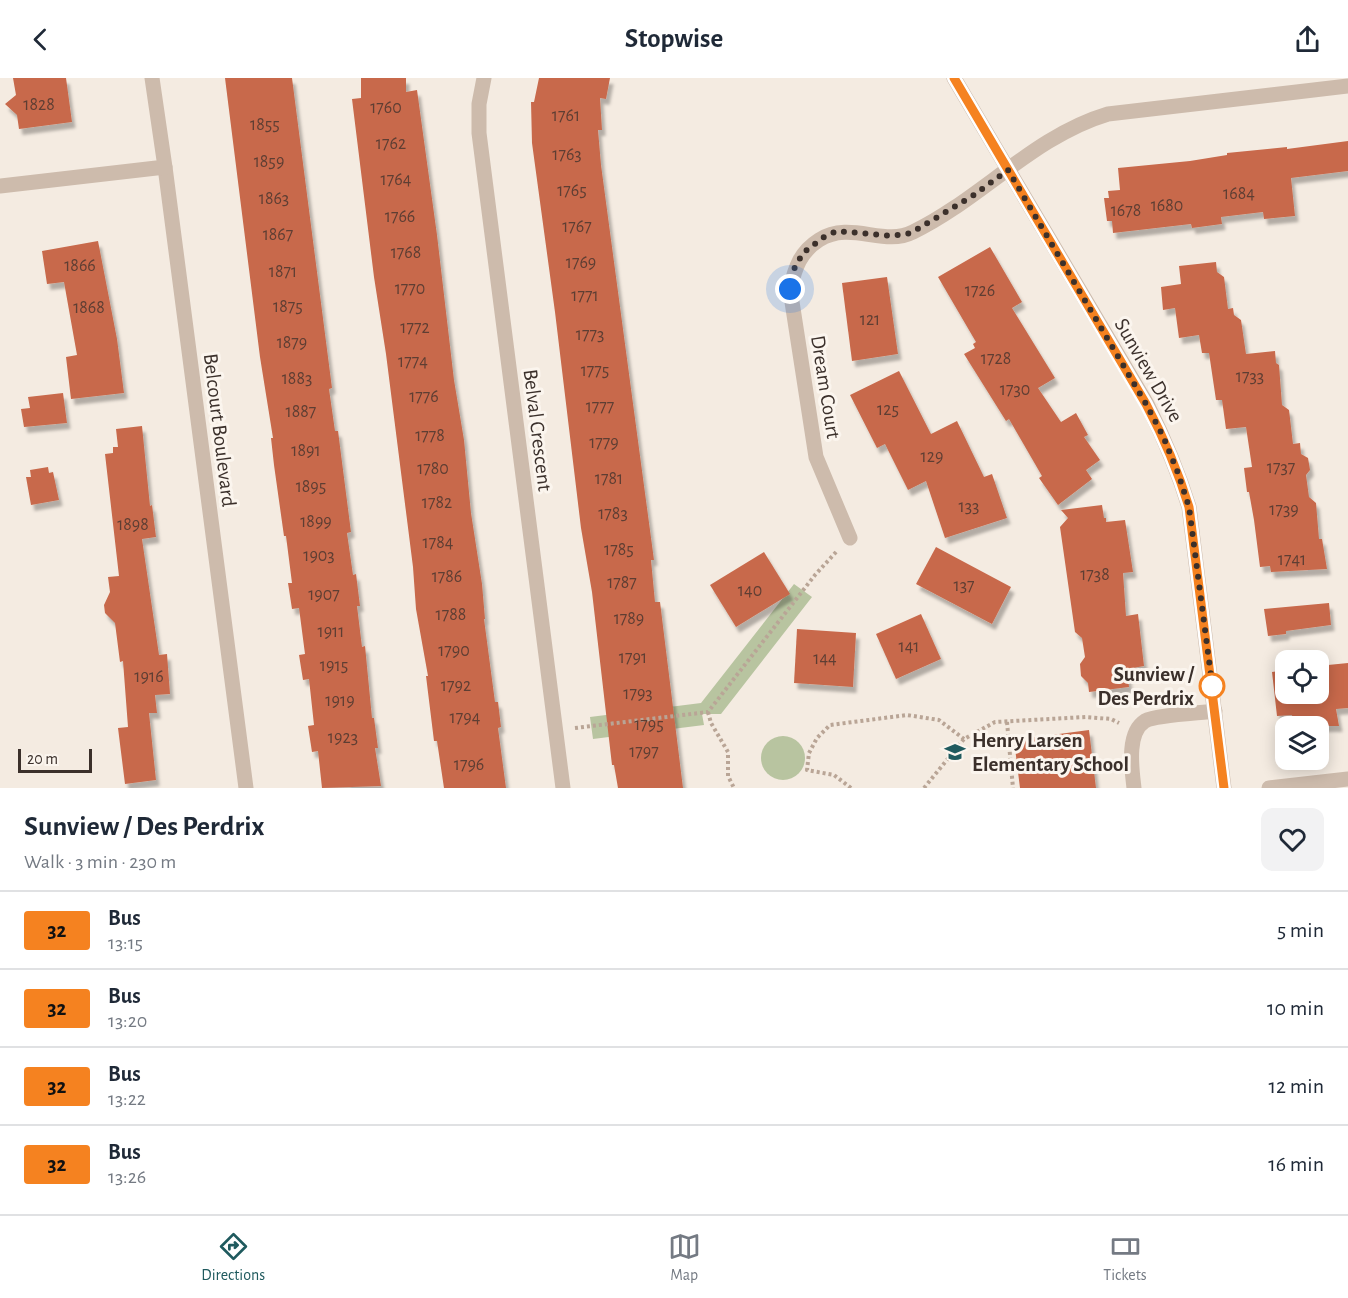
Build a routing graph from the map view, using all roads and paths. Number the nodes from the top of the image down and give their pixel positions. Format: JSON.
{"nodes":[{"id":1,"x":152,"y":78,"type":"edge"},
{"id":2,"x":484,"y":78,"type":"edge"},
{"id":3,"x":954,"y":78,"type":"edge"},
{"id":4,"x":1348,"y":86,"type":"edge"},
{"id":5,"x":165,"y":166,"type":"junction"},
{"id":6,"x":1008,"y":170,"type":"junction"},
{"id":7,"x":0,"y":186,"type":"edge"},
{"id":8,"x":849,"y":538,"type":"joint"},
{"id":9,"x":1215,"y":711,"type":"junction"},
{"id":10,"x":708,"y":712,"type":"junction"},
{"id":11,"x":1007,"y":722,"type":"junction"},
{"id":12,"x":556,"y":731,"type":"junction"},
{"id":13,"x":1136,"y":732,"type":"junction"},
{"id":14,"x":964,"y":739,"type":"junction"},
{"id":15,"x":1348,"y":779,"type":"edge"},
{"id":16,"x":246,"y":788,"type":"edge"},
{"id":17,"x":563,"y":788,"type":"edge"},
{"id":18,"x":734,"y":788,"type":"edge"},
{"id":19,"x":850,"y":788,"type":"edge"},
{"id":20,"x":924,"y":788,"type":"edge"},
{"id":21,"x":1013,"y":788,"type":"edge"},
{"id":22,"x":1134,"y":788,"type":"edge"},
{"id":23,"x":1224,"y":788,"type":"edge"},
{"id":24,"x":1269,"y":788,"type":"edge"}],
"edges":[{"from":1,"to":5,"type":"street","name":"Belcourt Boulevard"},
{"from":2,"to":12,"type":"street","name":"Belval Crescent"},
{"from":3,"to":6,"type":"street","name":"Sunview Drive"},
{"from":4,"to":6,"type":"street","name":"Dream Court"},
{"from":5,"to":7,"type":"street"},
{"from":5,"to":16,"type":"street","name":"Belcourt Boulevard"},
{"from":6,"to":8,"type":"street","name":"Dream Court"},
{"from":6,"to":9,"type":"street","name":"Sunview Drive"},
{"from":8,"to":10,"type":"path"},
{"from":9,"to":13,"type":"street"},
{"from":9,"to":23,"type":"street","name":"Sunview Drive"},
{"from":10,"to":12,"type":"path"},
{"from":10,"to":18,"type":"path"},
{"from":11,"to":13,"type":"path"},
{"from":11,"to":14,"type":"path"},
{"from":11,"to":21,"type":"path"},
{"from":12,"to":17,"type":"street","name":"Belval Crescent"},
{"from":13,"to":22,"type":"street"},
{"from":14,"to":19,"type":"path"},
{"from":14,"to":20,"type":"path"},
{"from":15,"to":24,"type":"street"}]}
